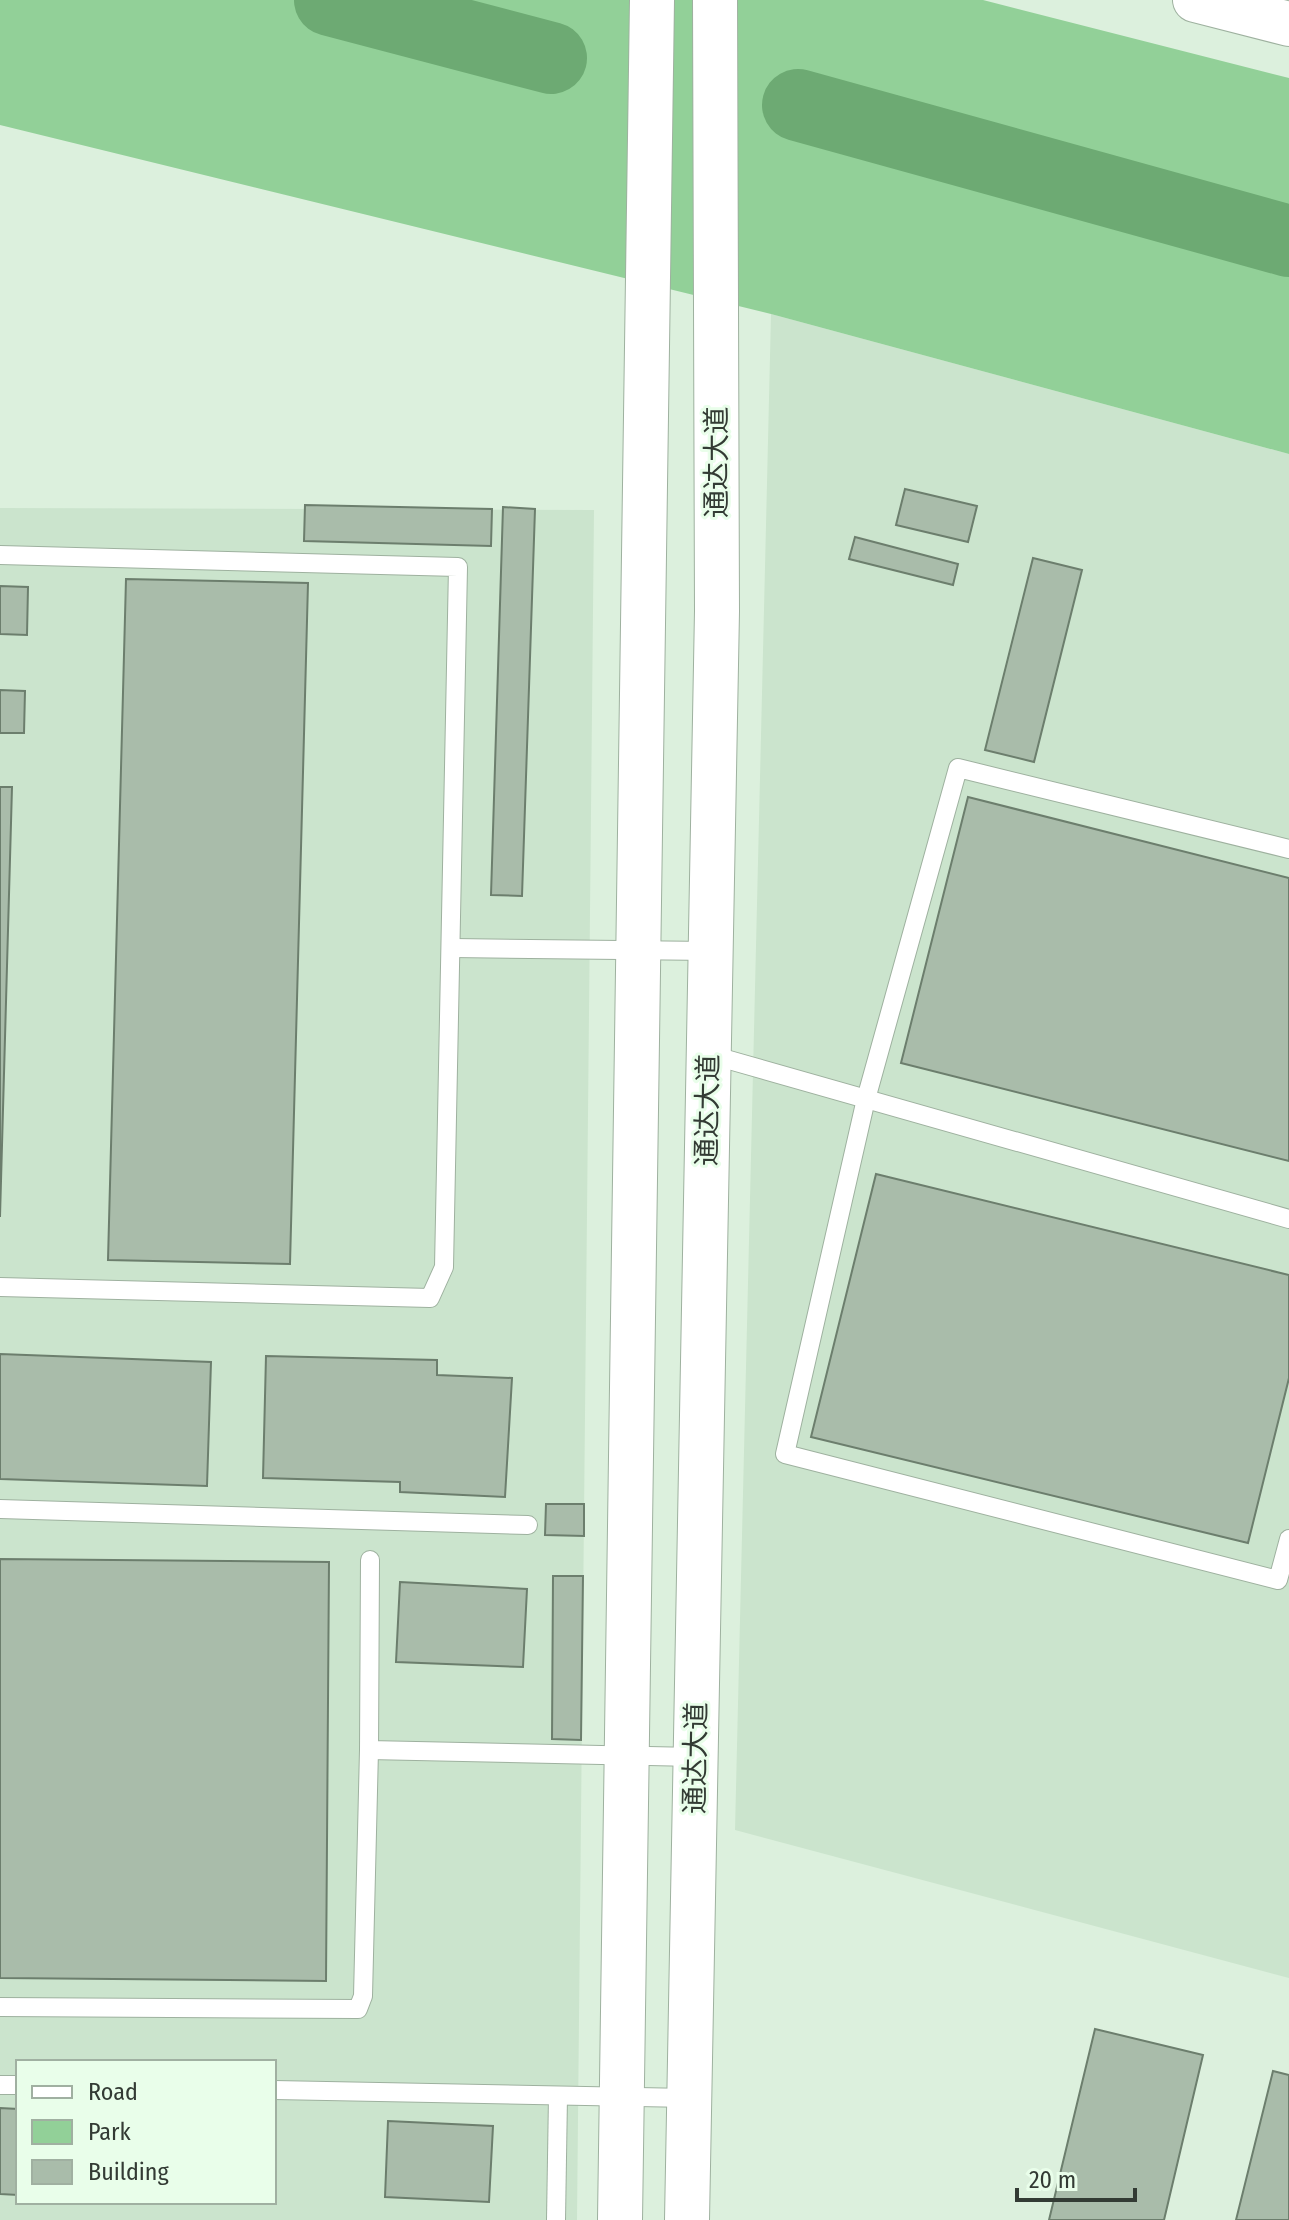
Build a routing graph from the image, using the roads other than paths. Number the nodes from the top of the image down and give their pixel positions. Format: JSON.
{"nodes":[{"id":1,"x":652,"y":0,"type":"edge"},
{"id":2,"x":715,"y":0,"type":"edge"},
{"id":3,"x":1195,"y":0,"type":"edge"},
{"id":4,"x":1289,"y":24,"type":"edge"},
{"id":5,"x":0,"y":555,"type":"edge"},
{"id":6,"x":1289,"y":849,"type":"edge"},
{"id":7,"x":453,"y":948,"type":"junction"},
{"id":8,"x":639,"y":950,"type":"junction"},
{"id":9,"x":711,"y":951,"type":"junction"},
{"id":10,"x":708,"y":1054,"type":"junction"},
{"id":11,"x":866,"y":1099,"type":"junction"},
{"id":12,"x":1289,"y":1219,"type":"edge"},
{"id":13,"x":0,"y":1287,"type":"edge"},
{"id":14,"x":0,"y":1509,"type":"edge"},
{"id":15,"x":528,"y":1525,"type":"dead end"},
{"id":16,"x":1289,"y":1539,"type":"edge"},
{"id":17,"x":370,"y":1560,"type":"dead end"},
{"id":18,"x":369,"y":1750,"type":"junction"},
{"id":19,"x":627,"y":1756,"type":"junction"},
{"id":20,"x":695,"y":1757,"type":"junction"},
{"id":21,"x":0,"y":2007,"type":"edge"},
{"id":22,"x":276,"y":2090,"type":"edge"},
{"id":23,"x":558,"y":2096,"type":"junction"},
{"id":24,"x":622,"y":2097,"type":"junction"},
{"id":25,"x":689,"y":2098,"type":"junction"},
{"id":26,"x":556,"y":2220,"type":"edge"},
{"id":27,"x":620,"y":2220,"type":"edge"},
{"id":28,"x":687,"y":2220,"type":"edge"}],
"edges":[{"from":1,"to":8,"type":"main road"},
{"from":2,"to":9,"type":"main road","name":"通达大道"},
{"from":3,"to":4,"type":"main road"},
{"from":5,"to":7,"type":"lane"},
{"from":6,"to":11,"type":"lane"},
{"from":7,"to":8,"type":"lane"},
{"from":7,"to":13,"type":"lane"},
{"from":8,"to":9,"type":"lane"},
{"from":8,"to":19,"type":"main road"},
{"from":9,"to":10,"type":"main road","name":"通达大道"},
{"from":10,"to":11,"type":"lane"},
{"from":10,"to":20,"type":"main road","name":"通达大道"},
{"from":11,"to":12,"type":"lane"},
{"from":11,"to":16,"type":"lane"},
{"from":14,"to":15,"type":"lane"},
{"from":17,"to":18,"type":"lane"},
{"from":18,"to":19,"type":"lane"},
{"from":18,"to":21,"type":"lane"},
{"from":19,"to":20,"type":"lane"},
{"from":19,"to":24,"type":"main road"},
{"from":20,"to":25,"type":"main road","name":"通达大道"},
{"from":22,"to":23,"type":"lane"},
{"from":23,"to":24,"type":"lane"},
{"from":23,"to":26,"type":"lane"},
{"from":24,"to":25,"type":"lane"},
{"from":24,"to":27,"type":"main road"},
{"from":25,"to":28,"type":"main road","name":"通达大道"}]}
